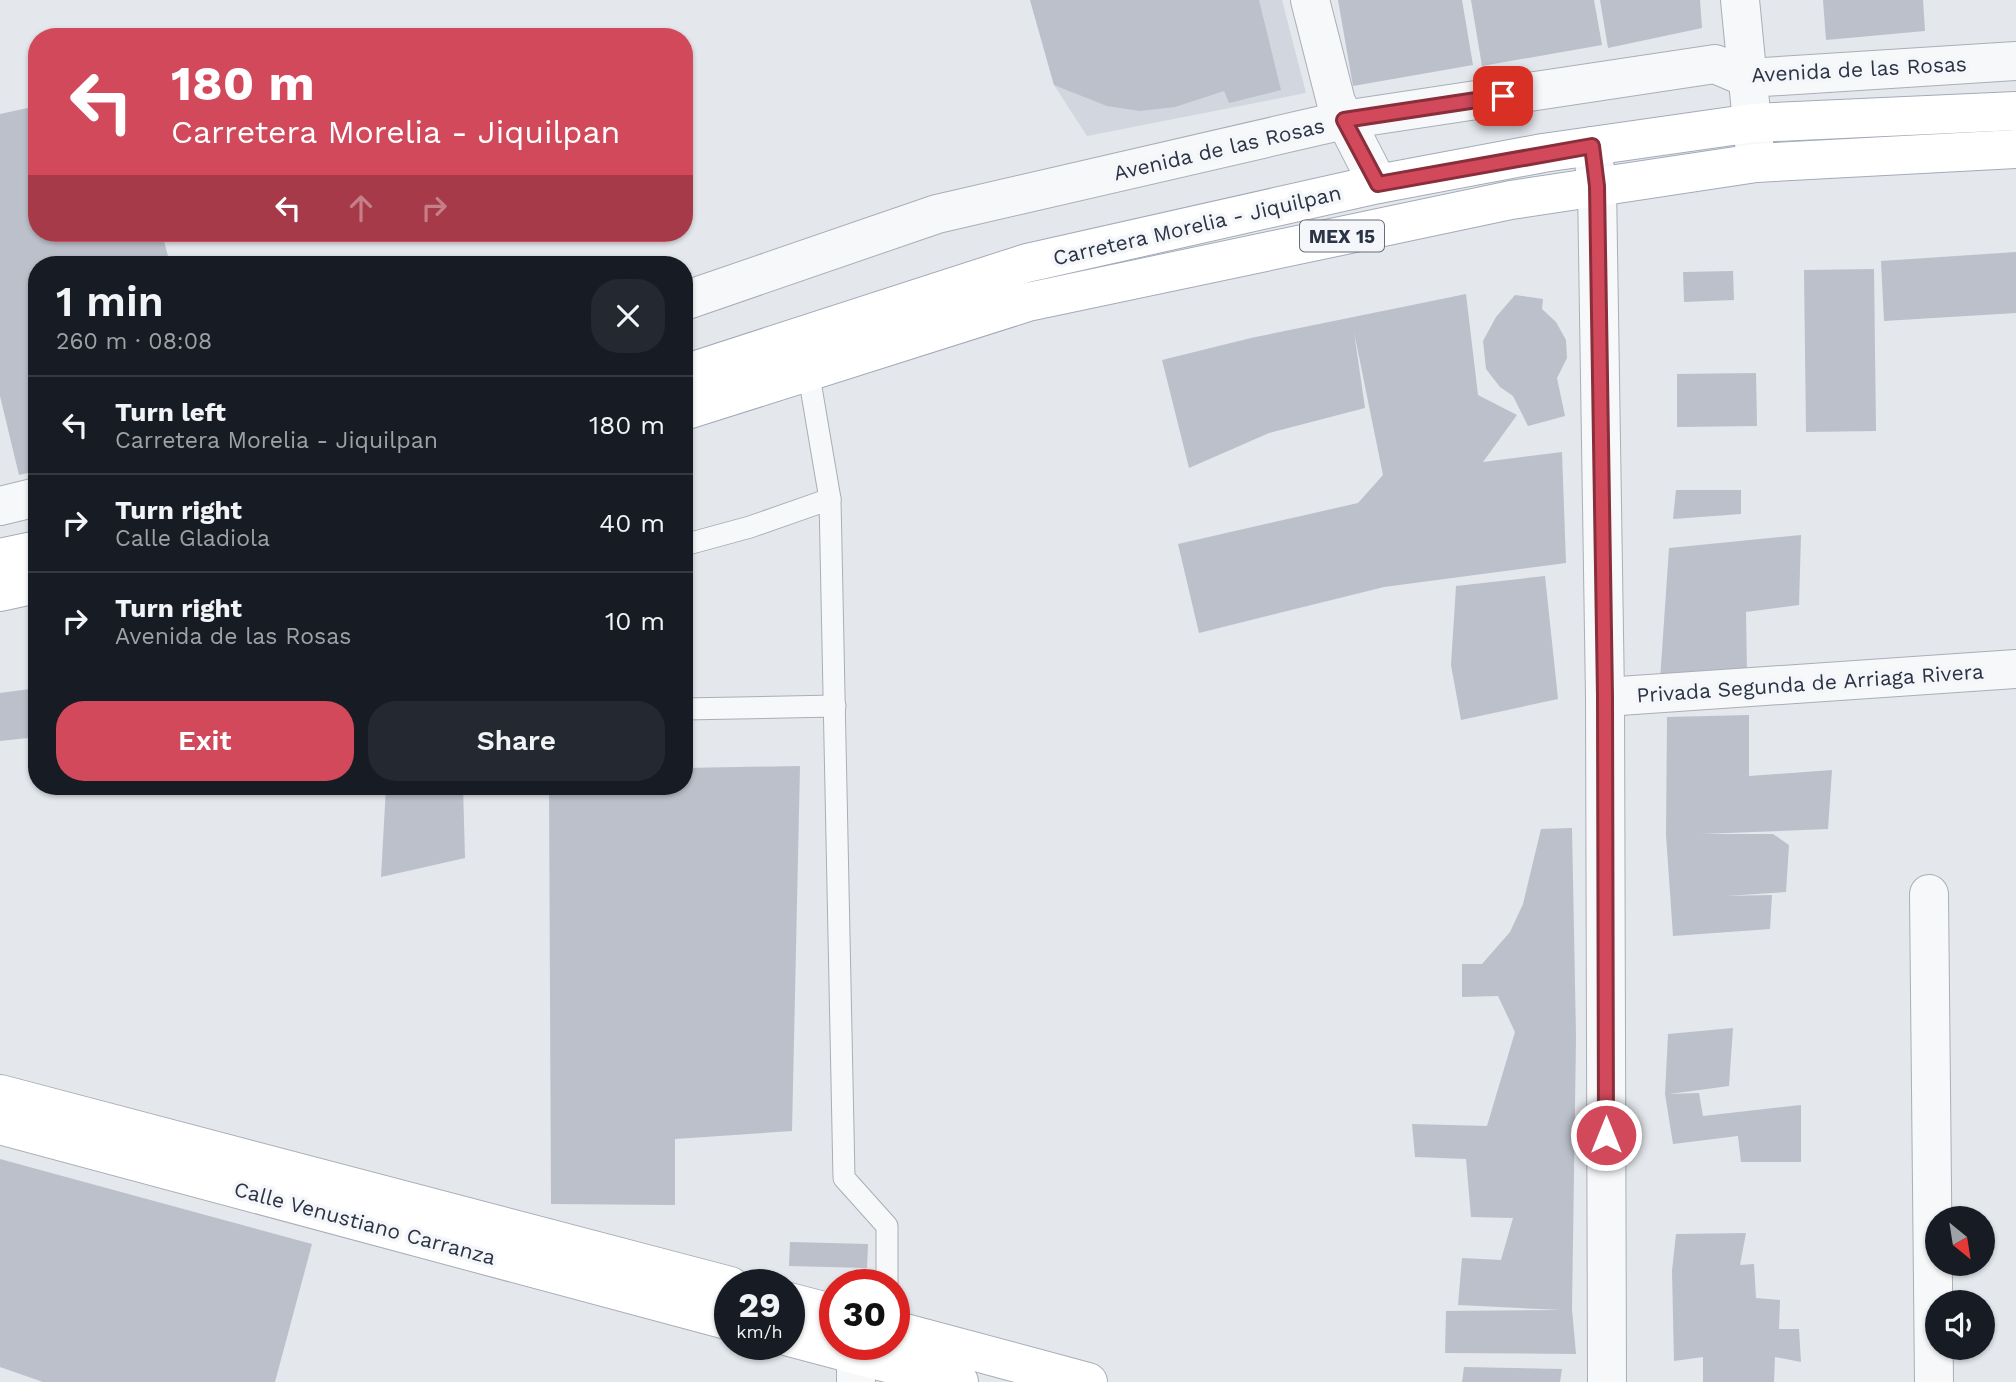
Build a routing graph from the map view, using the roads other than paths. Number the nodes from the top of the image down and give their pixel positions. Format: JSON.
{"nodes":[{"id":1,"x":1310,"y":0,"type":"edge"},
{"id":2,"x":1740,"y":0,"type":"edge"},
{"id":3,"x":2016,"y":61,"type":"edge"},
{"id":4,"x":1748,"y":78,"type":"junction"},
{"id":5,"x":2016,"y":111,"type":"edge"},
{"id":6,"x":1344,"y":120,"type":"junction"},
{"id":7,"x":1753,"y":123,"type":"junction"},
{"id":8,"x":1592,"y":146,"type":"junction"},
{"id":9,"x":2016,"y":149,"type":"edge"},
{"id":10,"x":1756,"y":163,"type":"junction"},
{"id":11,"x":1378,"y":184,"type":"junction"},
{"id":12,"x":1597,"y":186,"type":"junction"},
{"id":13,"x":693,"y":297,"type":"edge"},
{"id":14,"x":808,"y":370,"type":"junction"},
{"id":15,"x":693,"y":371,"type":"edge"},
{"id":16,"x":693,"y":408,"type":"edge"},
{"id":17,"x":28,"y":499,"type":"edge"},
{"id":18,"x":830,"y":499,"type":"junction"},
{"id":19,"x":0,"y":506,"type":"edge"},
{"id":20,"x":693,"y":543,"type":"edge"},
{"id":21,"x":28,"y":552,"type":"edge"},
{"id":22,"x":0,"y":558,"type":"edge"},
{"id":23,"x":28,"y":586,"type":"edge"},
{"id":24,"x":0,"y":592,"type":"edge"},
{"id":25,"x":2016,"y":669,"type":"edge"},
{"id":26,"x":1605,"y":696,"type":"junction"},
{"id":27,"x":835,"y":706,"type":"junction"},
{"id":28,"x":693,"y":709,"type":"edge"},
{"id":29,"x":1929,"y":894,"type":"dead end"},
{"id":30,"x":0,"y":1094,"type":"edge"},
{"id":31,"x":0,"y":1125,"type":"edge"},
{"id":32,"x":887,"y":1269,"type":"edge"},
{"id":33,"x":714,"y":1282,"type":"edge"},
{"id":34,"x":714,"y":1317,"type":"edge"},
{"id":35,"x":910,"y":1334,"type":"edge"},
{"id":36,"x":859,"y":1360,"type":"edge"},
{"id":37,"x":959,"y":1382,"type":"edge"},
{"id":38,"x":1088,"y":1382,"type":"edge"},
{"id":39,"x":1607,"y":1382,"type":"edge"},
{"id":40,"x":1934,"y":1382,"type":"edge"}],
"edges":[{"from":1,"to":6,"type":"street"},
{"from":2,"to":4,"type":"street"},
{"from":3,"to":4,"type":"street","name":"Avenida de las Rosas"},
{"from":4,"to":6,"type":"street","name":"Avenida de las Rosas"},
{"from":4,"to":7,"type":"street"},
{"from":5,"to":7,"type":"main road","name":"Carretera Morelia - Jiquilpan","number":"MEX 15"},
{"from":6,"to":11,"type":"street"},
{"from":6,"to":13,"type":"street","name":"Avenida de las Rosas"},
{"from":7,"to":8,"type":"main road","name":"Carretera Morelia - Jiquilpan","number":"MEX 15"},
{"from":7,"to":10,"type":"street"},
{"from":8,"to":11,"type":"main road","name":"Carretera Morelia - Jiquilpan","number":"MEX 15"},
{"from":8,"to":12,"type":"street"},
{"from":9,"to":10,"type":"main road","name":"Carretera Morelia - Jiquilpan","number":"MEX 15"},
{"from":10,"to":12,"type":"main road","name":"Carretera Morelia - Jiquilpan","number":"MEX 15"},
{"from":11,"to":15,"type":"main road","name":"Carretera Morelia - Jiquilpan","number":"MEX 15"},
{"from":12,"to":14,"type":"main road","name":"Carretera Morelia - Jiquilpan","number":"MEX 15"},
{"from":12,"to":26,"type":"street"},
{"from":14,"to":16,"type":"main road","name":"Carretera Morelia - Jiquilpan","number":"MEX 15"},
{"from":14,"to":18,"type":"lane"},
{"from":17,"to":19,"type":"street"},
{"from":18,"to":20,"type":"lane"},
{"from":18,"to":27,"type":"lane"},
{"from":21,"to":22,"type":"main road"},
{"from":23,"to":24,"type":"main road"},
{"from":25,"to":26,"type":"street","name":"Privada Segunda de Arriaga Rivera"},
{"from":26,"to":39,"type":"street"},
{"from":27,"to":28,"type":"lane"},
{"from":27,"to":32,"type":"lane"},
{"from":29,"to":40,"type":"street"},
{"from":30,"to":33,"type":"main road","name":"Calle Venustiano Carranza"},
{"from":31,"to":34,"type":"main road","name":"Calle Venustiano Carranza"},
{"from":35,"to":38,"type":"main road"},
{"from":36,"to":37,"type":"main road"}]}
